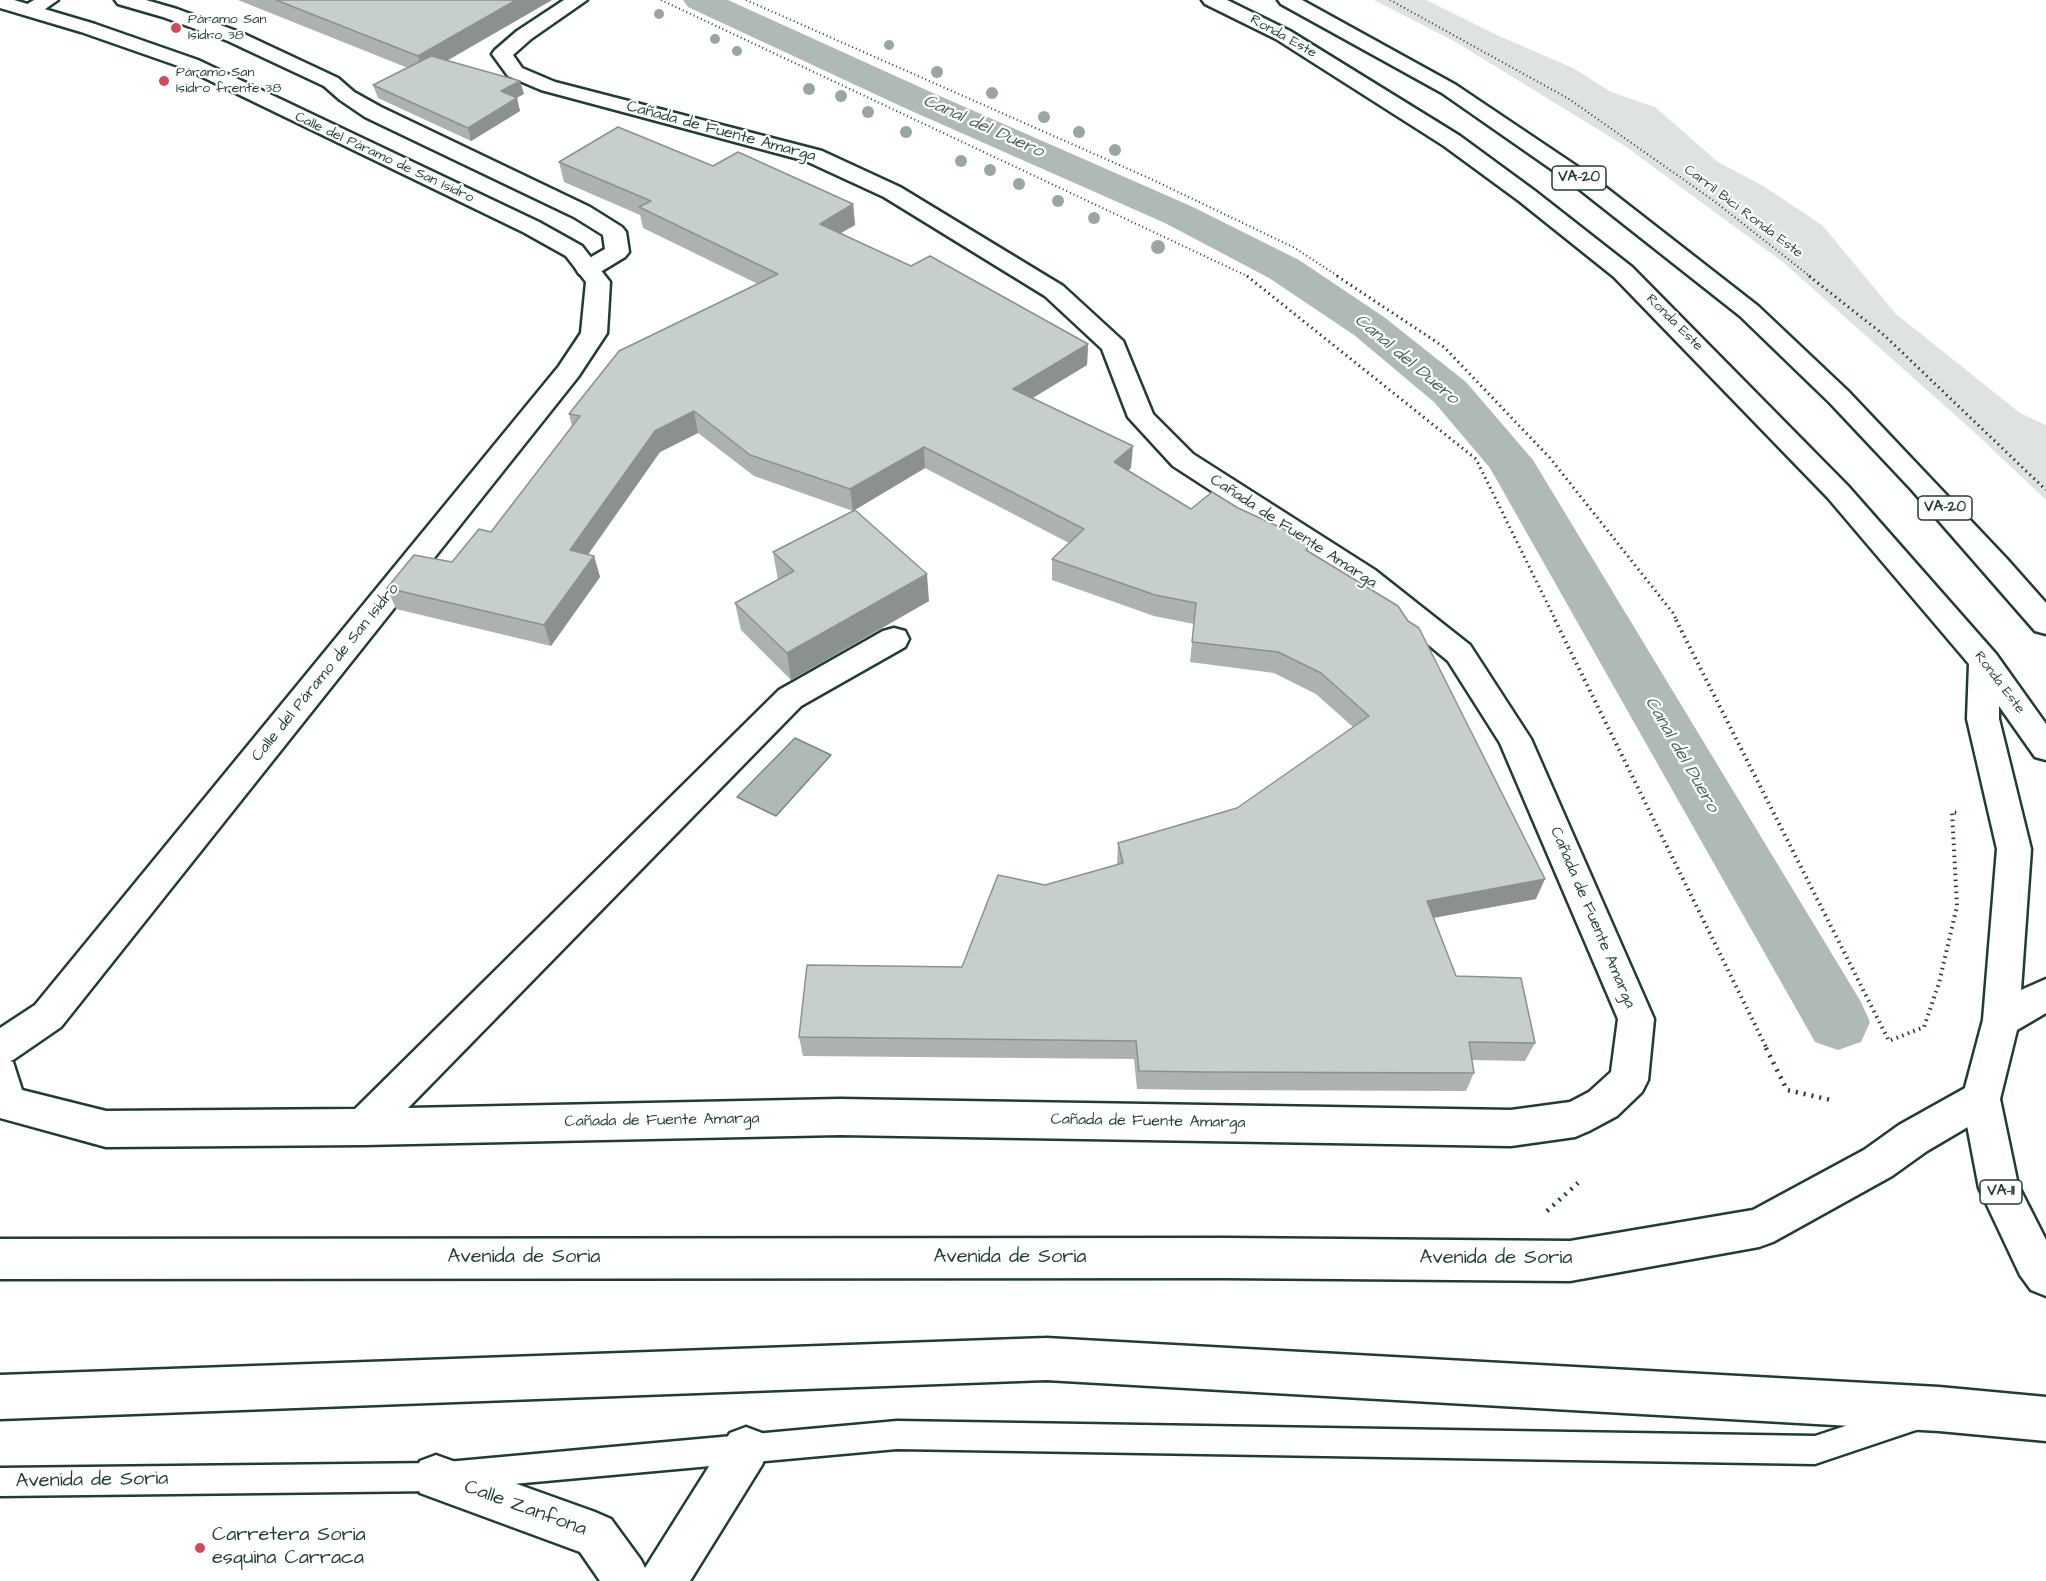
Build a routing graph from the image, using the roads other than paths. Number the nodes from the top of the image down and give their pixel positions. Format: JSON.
{"nodes":[{"id":1,"x":125,"y":0,"type":"edge"},
{"id":2,"x":577,"y":0,"type":"edge"},
{"id":3,"x":1212,"y":0,"type":"edge"},
{"id":4,"x":1288,"y":0,"type":"edge"},
{"id":5,"x":0,"y":2,"type":"edge"},
{"id":6,"x":39,"y":5,"type":"edge"},
{"id":7,"x":588,"y":269,"type":"junction"},
{"id":8,"x":2046,"y":623,"type":"edge"},
{"id":9,"x":894,"y":639,"type":"dead end"},
{"id":10,"x":1985,"y":662,"type":"junction"},
{"id":11,"x":2046,"y":748,"type":"edge"},
{"id":12,"x":2046,"y":995,"type":"edge"},
{"id":13,"x":2001,"y":1020,"type":"junction"},
{"id":14,"x":0,"y":1048,"type":"edge"},
{"id":15,"x":0,"y":1074,"type":"edge"},
{"id":16,"x":1982,"y":1098,"type":"junction"},
{"id":17,"x":364,"y":1127,"type":"junction"},
{"id":18,"x":0,"y":1259,"type":"edge"},
{"id":19,"x":2046,"y":1276,"type":"edge"},
{"id":20,"x":0,"y":1397,"type":"edge"},
{"id":21,"x":1939,"y":1409,"type":"junction"},
{"id":22,"x":2046,"y":1419,"type":"edge"},
{"id":23,"x":746,"y":1449,"type":"junction"},
{"id":24,"x":436,"y":1477,"type":"junction"},
{"id":25,"x":0,"y":1482,"type":"edge"},
{"id":26,"x":626,"y":1581,"type":"edge"},
{"id":27,"x":663,"y":1581,"type":"edge"}],
"edges":[{"from":1,"to":7,"type":"main road"},
{"from":2,"to":17,"type":"main road","name":"Cañada de Fuente Amarga"},
{"from":3,"to":10,"type":"main road","name":"Ronda Este","number":"VA-20"},
{"from":4,"to":8,"type":"main road","number":"VA-20"},
{"from":5,"to":6,"type":"main road","name":"Calle del Páramo de San Isidro"},
{"from":6,"to":7,"type":"main road","name":"Calle del Páramo de San Isidro"},
{"from":7,"to":14,"type":"main road","name":"Calle del Páramo de San Isidro"},
{"from":9,"to":17,"type":"main road"},
{"from":10,"to":11,"type":"main road","name":"Ronda Este","number":"VA-20"},
{"from":10,"to":13,"type":"main road"},
{"from":12,"to":13,"type":"main road"},
{"from":13,"to":16,"type":"main road","number":"VA-11"},
{"from":15,"to":17,"type":"main road","name":"Cañada de Fuente Amarga"},
{"from":16,"to":18,"type":"main road","name":"Avenida de Soria"},
{"from":16,"to":19,"type":"main road","number":"VA-11"},
{"from":20,"to":21,"type":"main road","name":"Avenida de Soria"},
{"from":21,"to":22,"type":"main road","name":"Avenida de Soria"},
{"from":21,"to":23,"type":"lane","name":"Avenida de Soria"},
{"from":23,"to":24,"type":"lane","name":"Avenida de Soria"},
{"from":23,"to":27,"type":"main road"},
{"from":24,"to":25,"type":"lane","name":"Avenida de Soria"},
{"from":24,"to":26,"type":"main road","name":"Calle Zanfona"}]}
